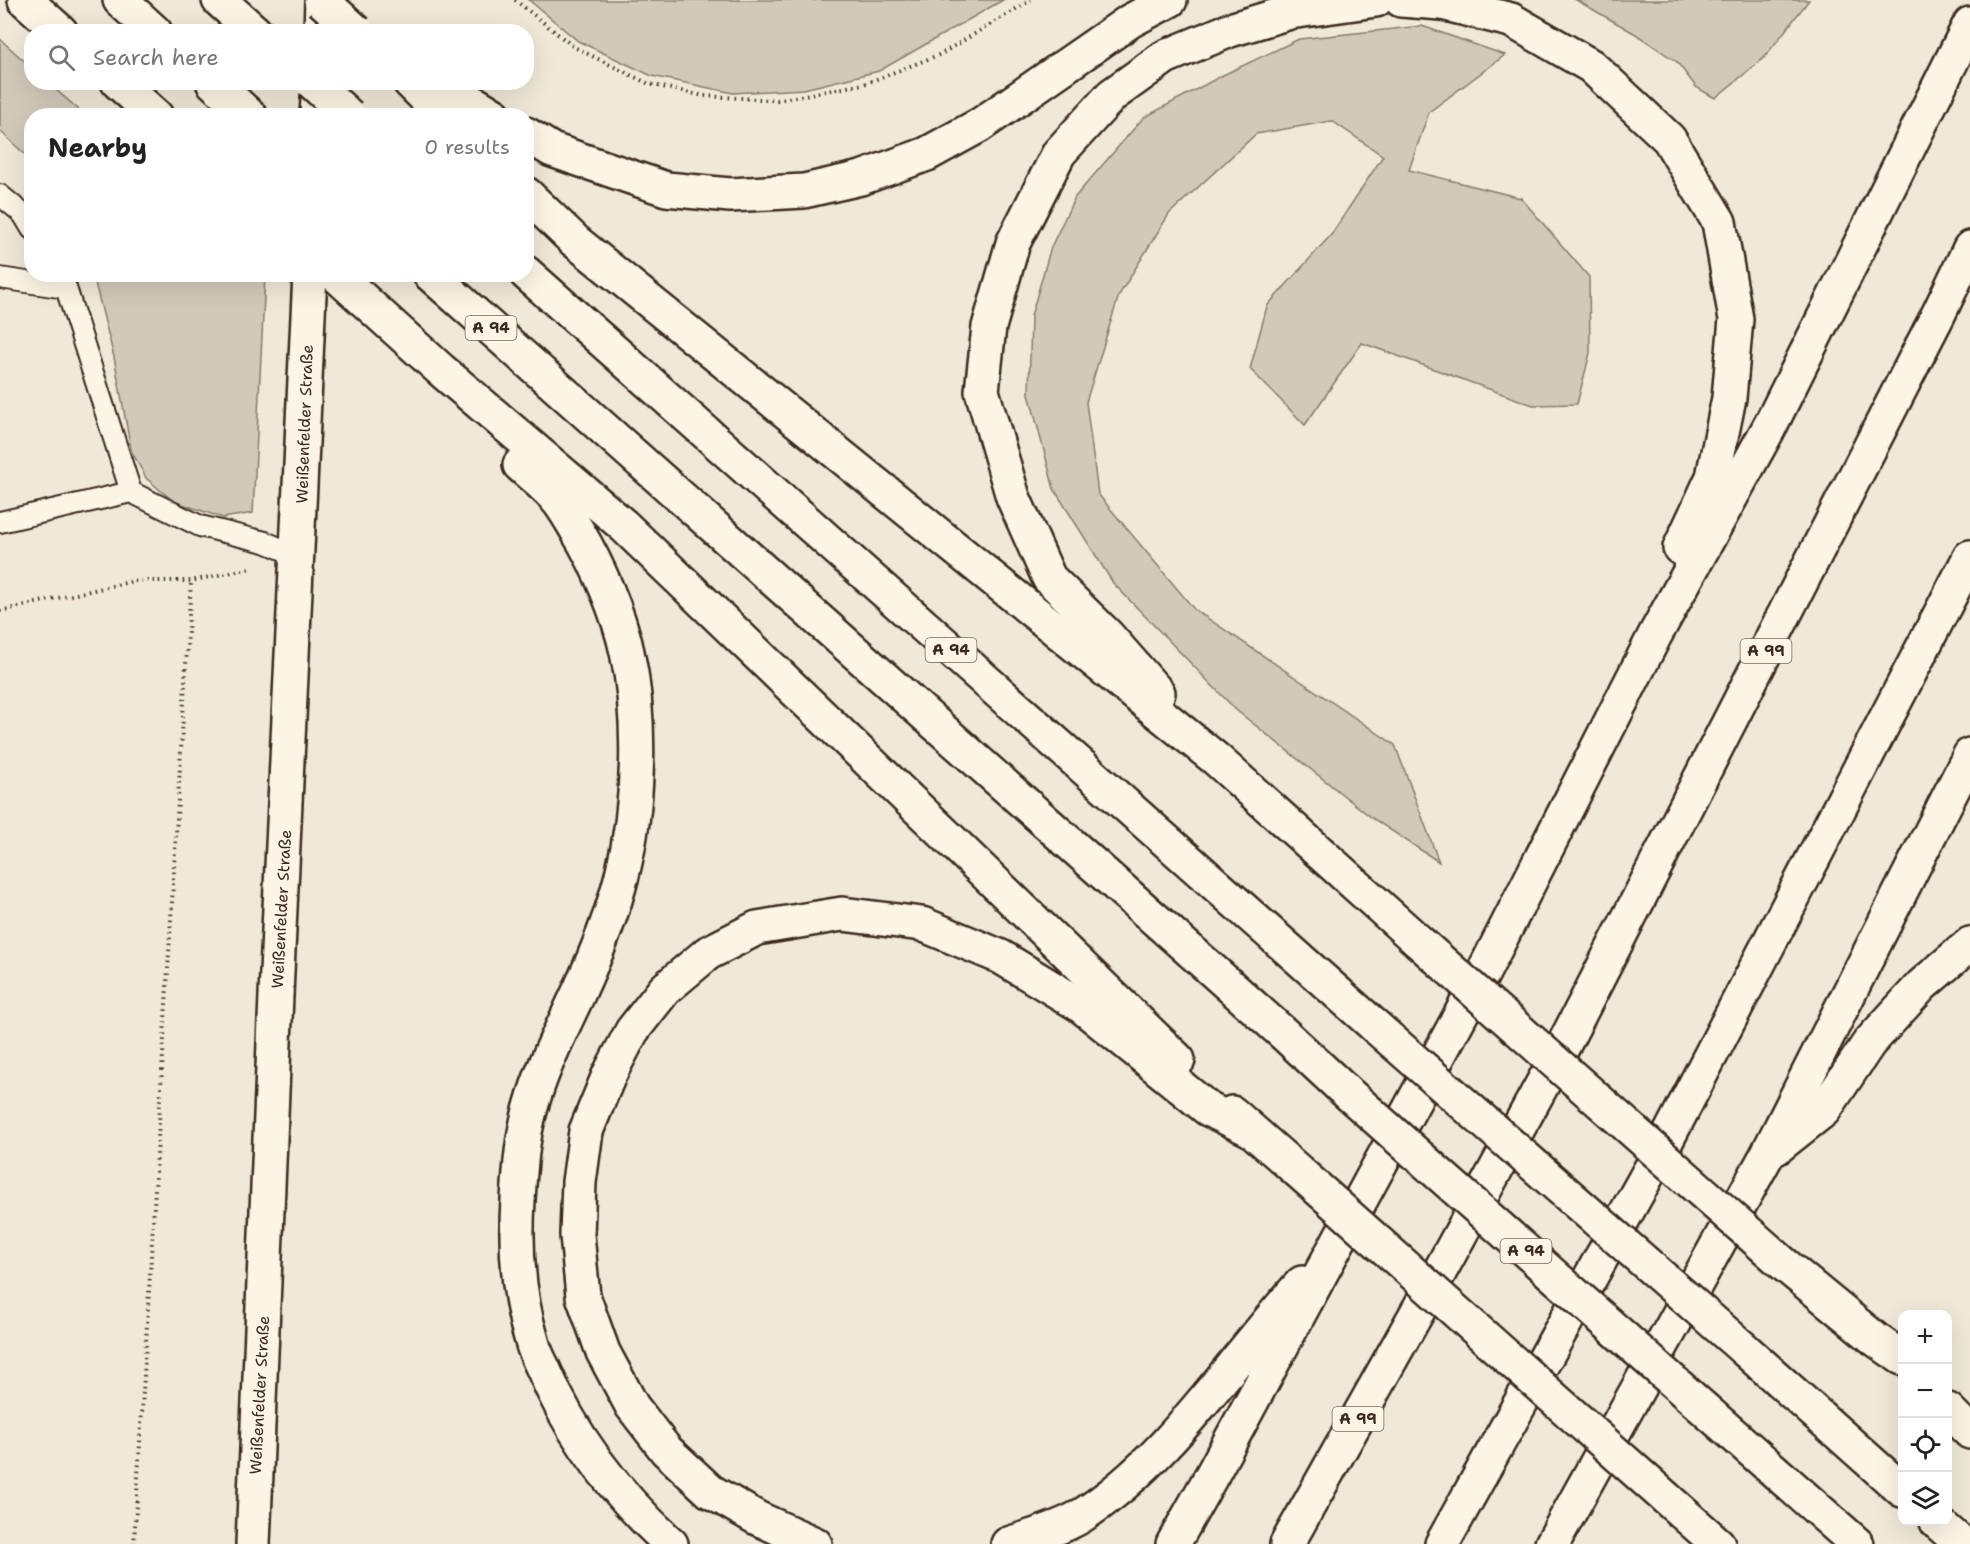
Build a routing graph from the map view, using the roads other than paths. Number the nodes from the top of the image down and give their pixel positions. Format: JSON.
{"nodes":[{"id":1,"x":25,"y":0,"type":"edge"},
{"id":2,"x":120,"y":0,"type":"edge"},
{"id":3,"x":219,"y":0,"type":"edge"},
{"id":4,"x":322,"y":0,"type":"edge"},
{"id":5,"x":1170,"y":0,"type":"edge"},
{"id":6,"x":1376,"y":0,"type":"edge"},
{"id":7,"x":1401,"y":0,"type":"edge"},
{"id":8,"x":52,"y":24,"type":"edge"},
{"id":9,"x":146,"y":24,"type":"edge"},
{"id":10,"x":246,"y":24,"type":"edge"},
{"id":11,"x":321,"y":24,"type":"edge"},
{"id":12,"x":348,"y":24,"type":"edge"},
{"id":13,"x":1970,"y":24,"type":"edge"},
{"id":14,"x":127,"y":90,"type":"edge"},
{"id":15,"x":222,"y":90,"type":"edge"},
{"id":16,"x":319,"y":90,"type":"edge"},
{"id":17,"x":321,"y":90,"type":"edge"},
{"id":18,"x":418,"y":90,"type":"edge"},
{"id":19,"x":453,"y":90,"type":"edge"},
{"id":20,"x":147,"y":108,"type":"edge"},
{"id":21,"x":241,"y":108,"type":"edge"},
{"id":22,"x":317,"y":108,"type":"edge"},
{"id":23,"x":340,"y":108,"type":"edge"},
{"id":24,"x":436,"y":108,"type":"edge"},
{"id":25,"x":482,"y":108,"type":"edge"},
{"id":26,"x":534,"y":139,"type":"edge"},
{"id":27,"x":0,"y":195,"type":"edge"},
{"id":28,"x":534,"y":201,"type":"edge"},
{"id":29,"x":24,"y":217,"type":"edge"},
{"id":30,"x":1970,"y":248,"type":"edge"},
{"id":31,"x":0,"y":278,"type":"edge"},
{"id":32,"x":24,"y":279,"type":"edge"},
{"id":33,"x":534,"y":280,"type":"edge"},
{"id":34,"x":62,"y":282,"type":"edge"},
{"id":35,"x":310,"y":282,"type":"edge"},
{"id":36,"x":343,"y":282,"type":"edge"},
{"id":37,"x":439,"y":282,"type":"edge"},
{"id":38,"x":441,"y":370,"type":"junction"},
{"id":39,"x":131,"y":492,"type":"junction"},
{"id":40,"x":0,"y":522,"type":"edge"},
{"id":41,"x":298,"y":556,"type":"junction"},
{"id":42,"x":1970,"y":557,"type":"edge"},
{"id":43,"x":1655,"y":635,"type":"junction"},
{"id":44,"x":1970,"y":755,"type":"edge"},
{"id":45,"x":1216,"y":759,"type":"junction"},
{"id":46,"x":1970,"y":944,"type":"edge"},
{"id":47,"x":1249,"y":1129,"type":"junction"},
{"id":48,"x":1767,"y":1155,"type":"junction"},
{"id":49,"x":1335,"y":1246,"type":"junction"},
{"id":50,"x":1875,"y":1339,"type":"junction"},
{"id":51,"x":1898,"y":1355,"type":"edge"},
{"id":52,"x":1900,"y":1364,"type":"edge"},
{"id":53,"x":1952,"y":1395,"type":"edge"},
{"id":54,"x":1970,"y":1409,"type":"edge"},
{"id":55,"x":1952,"y":1415,"type":"edge"},
{"id":56,"x":1970,"y":1432,"type":"edge"},
{"id":57,"x":1898,"y":1486,"type":"edge"},
{"id":58,"x":1942,"y":1526,"type":"edge"},
{"id":59,"x":253,"y":1544,"type":"edge"},
{"id":60,"x":671,"y":1544,"type":"edge"},
{"id":61,"x":815,"y":1544,"type":"edge"},
{"id":62,"x":1008,"y":1544,"type":"edge"},
{"id":63,"x":1173,"y":1544,"type":"edge"},
{"id":64,"x":1287,"y":1544,"type":"edge"},
{"id":65,"x":1442,"y":1544,"type":"edge"},
{"id":66,"x":1552,"y":1544,"type":"edge"},
{"id":67,"x":1718,"y":1544,"type":"edge"},
{"id":68,"x":1857,"y":1544,"type":"edge"},
{"id":69,"x":1962,"y":1544,"type":"edge"}],
"edges":[{"from":1,"to":8,"type":"main road"},
{"from":2,"to":9,"type":"main road"},
{"from":3,"to":10,"type":"main road"},
{"from":4,"to":11,"type":"main road"},
{"from":4,"to":12,"type":"main road","bridge":true},
{"from":5,"to":26,"type":"main road"},
{"from":6,"to":45,"type":"main road"},
{"from":7,"to":43,"type":"main road"},
{"from":13,"to":43,"type":"main road"},
{"from":14,"to":20,"type":"main road"},
{"from":15,"to":21,"type":"main road"},
{"from":16,"to":22,"type":"main road"},
{"from":17,"to":23,"type":"main road","bridge":true},
{"from":18,"to":24,"type":"main road"},
{"from":19,"to":25,"type":"main road"},
{"from":27,"to":29,"type":"lane"},
{"from":28,"to":45,"type":"main road"},
{"from":30,"to":64,"type":"main road","number":"A 99"},
{"from":31,"to":32,"type":"lane"},
{"from":33,"to":57,"type":"main road","number":"A 94","bridge":true},
{"from":34,"to":39,"type":"lane"},
{"from":35,"to":41,"type":"main road","name":"Weißenfelder Straße"},
{"from":36,"to":38,"type":"main road"},
{"from":37,"to":68,"type":"main road","number":"A 94","bridge":true},
{"from":38,"to":47,"type":"main road"},
{"from":38,"to":60,"type":"main road"},
{"from":39,"to":40,"type":"lane"},
{"from":39,"to":41,"type":"lane"},
{"from":41,"to":59,"type":"main road","name":"Weißenfelder Straße"},
{"from":42,"to":65,"type":"main road"},
{"from":43,"to":49,"type":"main road"},
{"from":44,"to":48,"type":"main road"},
{"from":45,"to":50,"type":"main road","bridge":true},
{"from":46,"to":48,"type":"main road"},
{"from":47,"to":61,"type":"main road"},
{"from":47,"to":67,"type":"main road","bridge":true},
{"from":48,"to":66,"type":"main road"},
{"from":49,"to":62,"type":"main road"},
{"from":49,"to":63,"type":"main road"},
{"from":50,"to":51,"type":"main road"},
{"from":50,"to":52,"type":"main road"},
{"from":53,"to":54,"type":"main road"},
{"from":55,"to":56,"type":"main road"},
{"from":58,"to":69,"type":"main road"}]}
